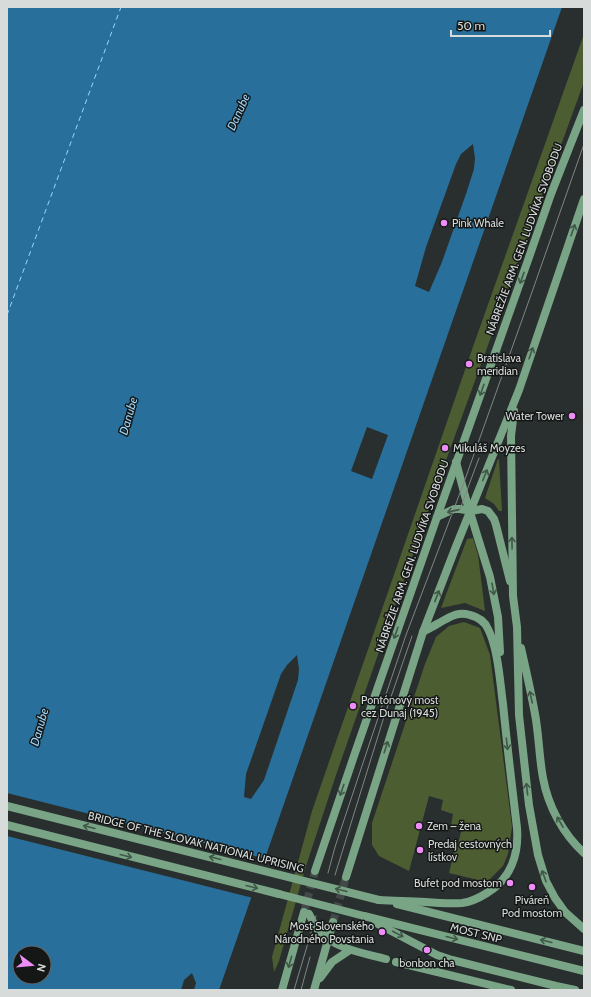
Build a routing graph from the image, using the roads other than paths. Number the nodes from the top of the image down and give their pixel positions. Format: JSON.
{"nodes":[{"id":1,"x":584,"y":110,"type":"edge"},
{"id":2,"x":584,"y":199,"type":"edge"},
{"id":3,"x":519,"y":390,"type":"junction"},
{"id":4,"x":456,"y":462,"type":"junction"},
{"id":5,"x":470,"y":511,"type":"junction"},
{"id":6,"x":436,"y":517,"type":"junction"},
{"id":7,"x":513,"y":596,"type":"junction"},
{"id":8,"x":517,"y":627,"type":"junction"},
{"id":9,"x":423,"y":632,"type":"junction"},
{"id":10,"x":500,"y":677,"type":"junction"},
{"id":11,"x":7,"y":806,"type":"edge"},
{"id":12,"x":7,"y":826,"type":"edge"},
{"id":13,"x":584,"y":852,"type":"edge"},
{"id":14,"x":315,"y":871,"type":"tunnel mouth"},
{"id":15,"x":346,"y":877,"type":"tunnel mouth"},
{"id":16,"x":379,"y":900,"type":"junction"},
{"id":17,"x":364,"y":916,"type":"junction"},
{"id":18,"x":333,"y":922,"type":"tunnel mouth"},
{"id":19,"x":584,"y":929,"type":"edge"},
{"id":20,"x":329,"y":938,"type":"junction"},
{"id":21,"x":350,"y":950,"type":"junction"},
{"id":22,"x":584,"y":951,"type":"edge"},
{"id":23,"x":386,"y":959,"type":"dead end"},
{"id":24,"x":396,"y":962,"type":"dead end"},
{"id":25,"x":584,"y":971,"type":"edge"},
{"id":26,"x":315,"y":988,"type":"edge"},
{"id":27,"x":282,"y":990,"type":"edge"},
{"id":28,"x":511,"y":990,"type":"edge"},
{"id":29,"x":575,"y":990,"type":"edge"}],
"edges":[{"from":1,"to":4,"type":"main road","name":"NÁBREŽIE ARM. GEN. LUDVÍKA SVOBODU","one_way":true},
{"from":3,"to":2,"type":"main road","one_way":true},
{"from":5,"to":3,"type":"main road","one_way":true},
{"from":7,"to":3,"type":"main road","one_way":true},
{"from":4,"to":5,"type":"main road"},
{"from":4,"to":6,"type":"main road","name":"NÁBREŽIE ARM. GEN. LUDVÍKA SVOBODU"},
{"from":5,"to":6,"type":"main road","one_way":true},
{"from":5,"to":7,"type":"main road"},
{"from":9,"to":5,"type":"main road","one_way":true},
{"from":5,"to":10,"type":"main road","one_way":true},
{"from":6,"to":14,"type":"main road","name":"NÁBREŽIE ARM. GEN. LUDVÍKA SVOBODU","one_way":true},
{"from":7,"to":8,"type":"main road"},
{"from":13,"to":8,"type":"main road","one_way":true},
{"from":19,"to":8,"type":"main road","one_way":true},
{"from":9,"to":10,"type":"main road"},
{"from":15,"to":9,"type":"main road","one_way":true},
{"from":10,"to":16,"type":"main road","one_way":true},
{"from":16,"to":11,"type":"main road","name":"BRIDGE OF THE SLOVAK NATIONAL UPRISING","one_way":true,"bridge":true},
{"from":12,"to":17,"type":"main road","one_way":true,"bridge":true},
{"from":22,"to":16,"type":"main road","name":"MOST SNP","one_way":true},
{"from":17,"to":25,"type":"main road","name":"MOST SNP","one_way":true},
{"from":17,"to":29,"type":"main road","one_way":true},
{"from":18,"to":20,"type":"main road"},
{"from":20,"to":21,"type":"main road"},
{"from":20,"to":26,"type":"main road"},
{"from":20,"to":27,"type":"main road","one_way":true},
{"from":21,"to":23,"type":"main road"},
{"from":21,"to":26,"type":"main road"},
{"from":24,"to":28,"type":"main road"}]}
